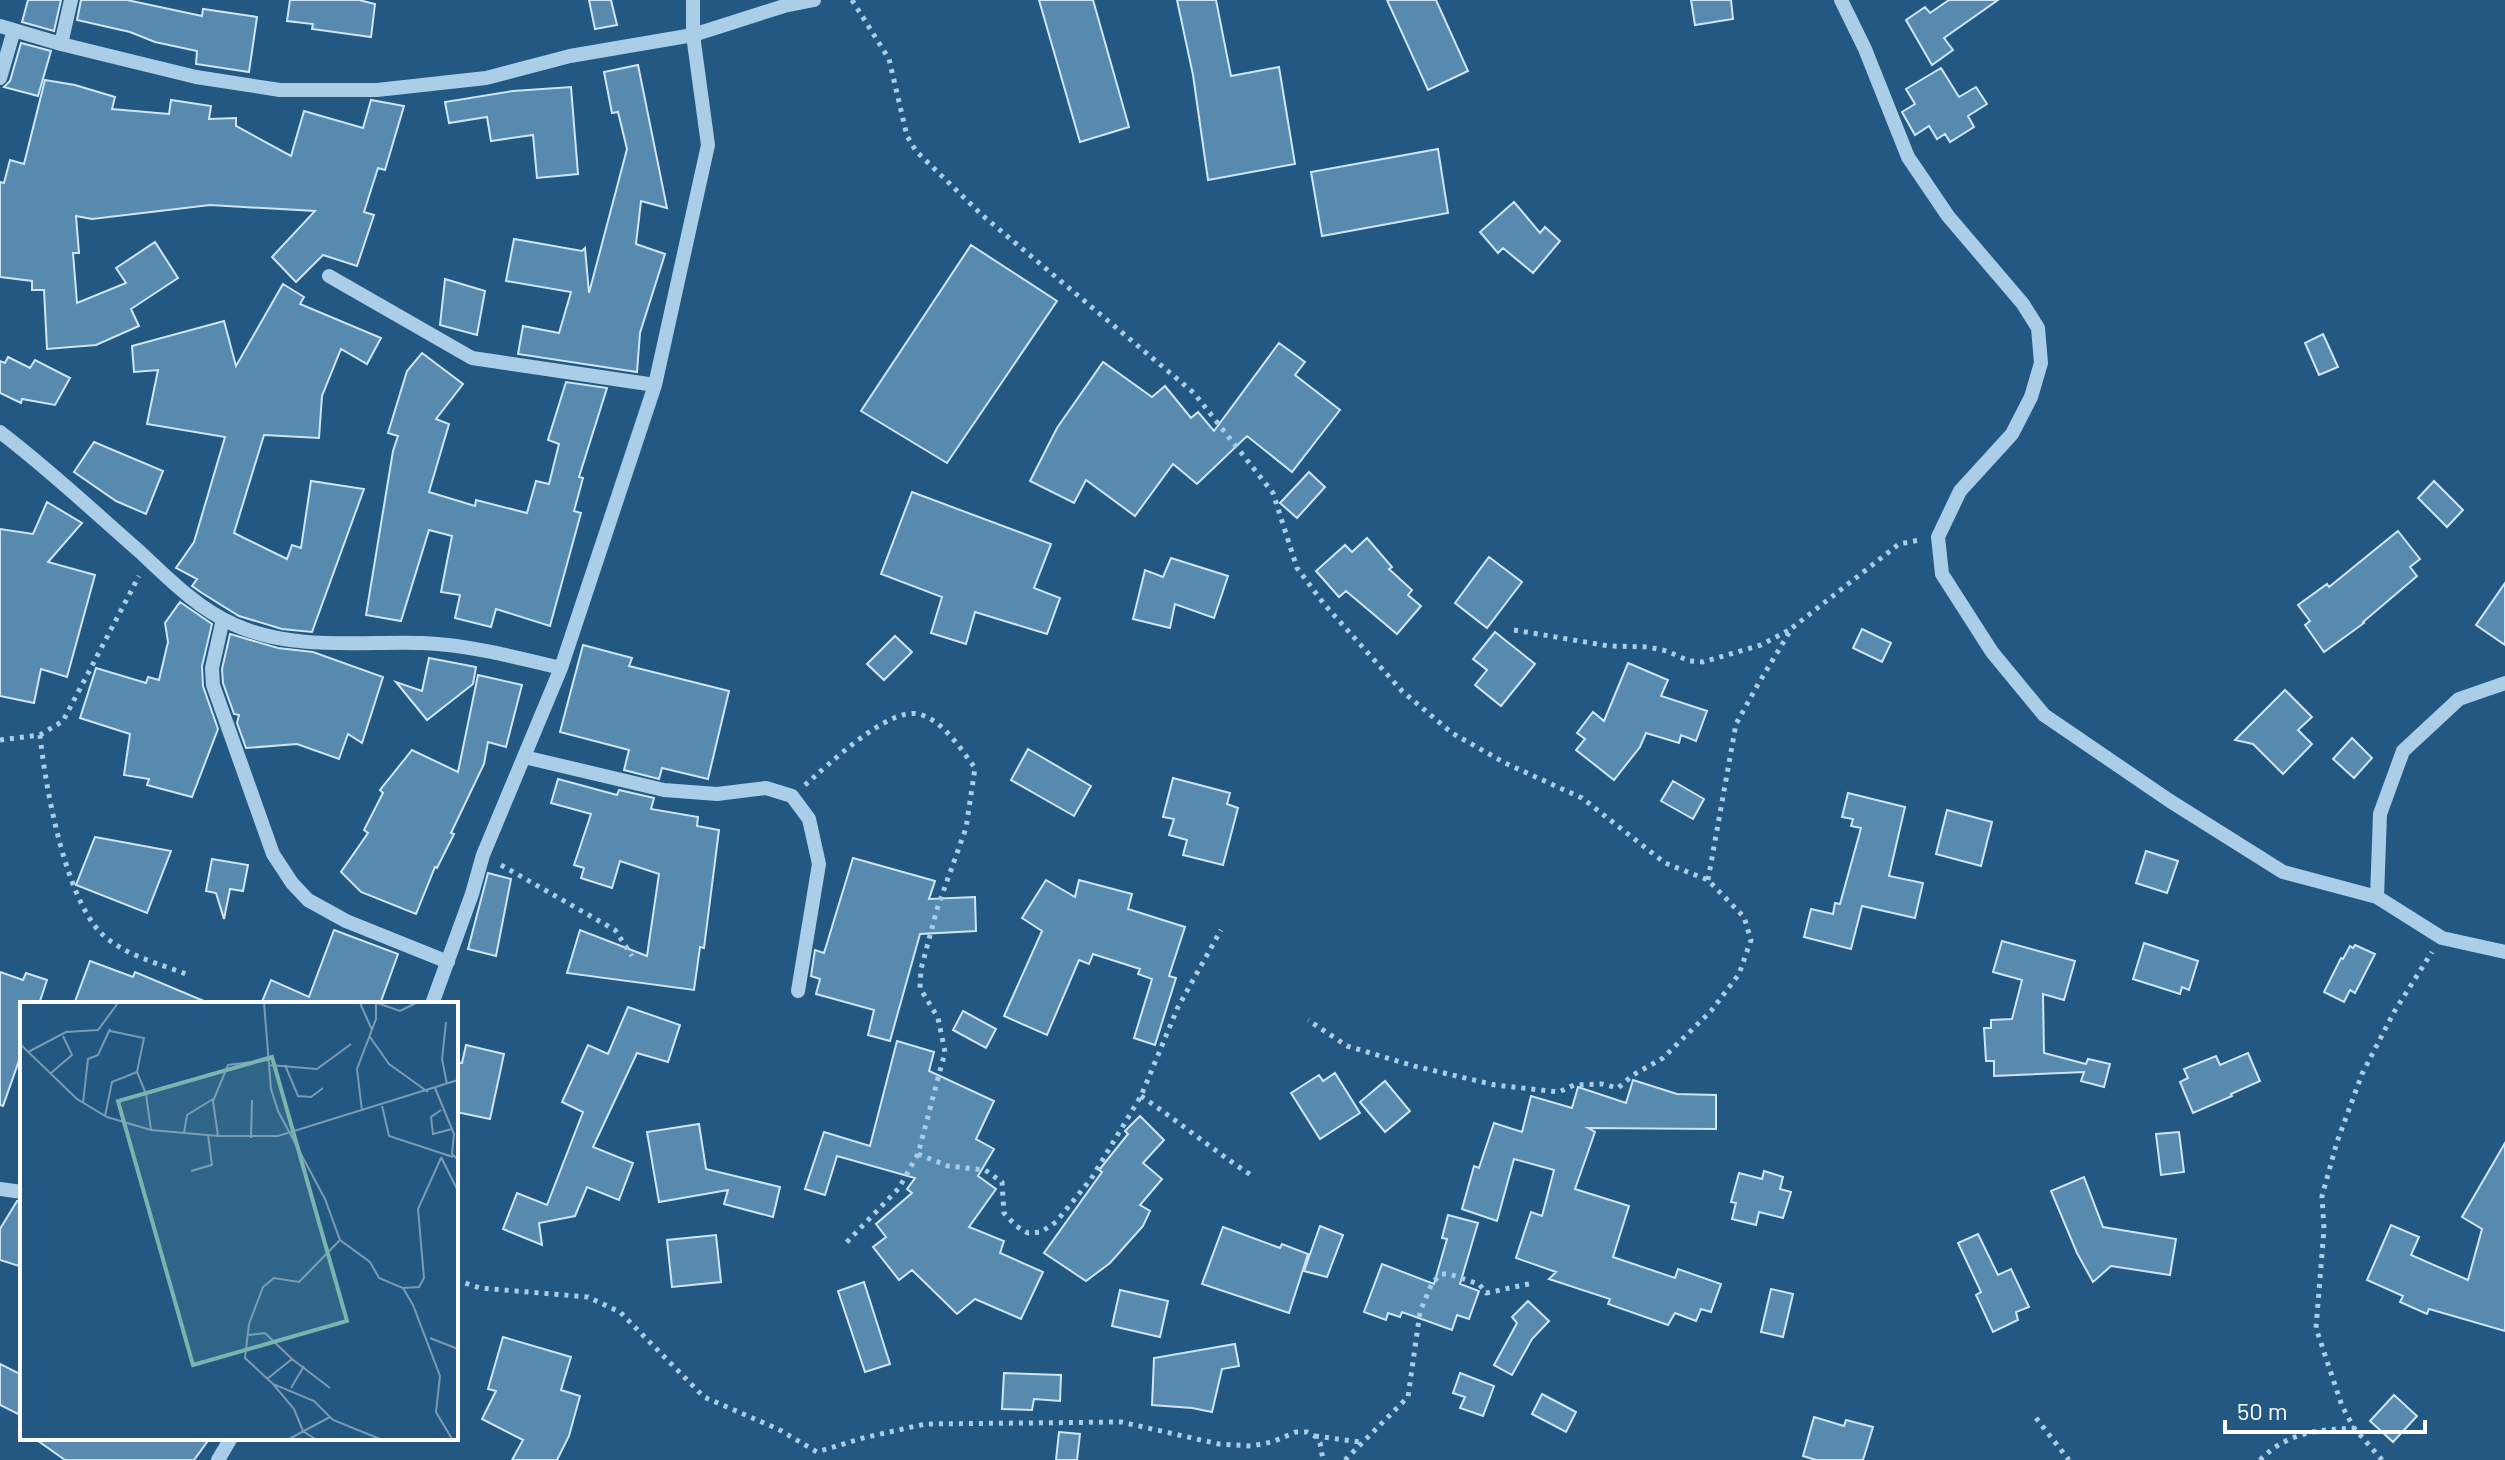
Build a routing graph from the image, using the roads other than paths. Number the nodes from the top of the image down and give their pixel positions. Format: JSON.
{"nodes":[{"id":1,"x":71,"y":0,"type":"edge"},
{"id":2,"x":693,"y":0,"type":"edge"},
{"id":3,"x":814,"y":0,"type":"edge"},
{"id":4,"x":1841,"y":0,"type":"edge"},
{"id":5,"x":7,"y":28,"type":"edge"},
{"id":6,"x":693,"y":35,"type":"junction"},
{"id":7,"x":61,"y":44,"type":"junction"},
{"id":8,"x":0,"y":78,"type":"edge"},
{"id":9,"x":329,"y":276,"type":"dead end"},
{"id":10,"x":655,"y":385,"type":"junction"},
{"id":11,"x":0,"y":432,"type":"edge"},
{"id":12,"x":223,"y":619,"type":"junction"},
{"id":13,"x":561,"y":668,"type":"junction"},
{"id":14,"x":2505,"y":683,"type":"edge"},
{"id":15,"x":524,"y":757,"type":"junction"},
{"id":16,"x":2377,"y":897,"type":"junction"},
{"id":17,"x":2505,"y":952,"type":"edge"},
{"id":18,"x":448,"y":962,"type":"junction"},
{"id":19,"x":798,"y":991,"type":"dead end"},
{"id":20,"x":433,"y":1002,"type":"edge"},
{"id":21,"x":0,"y":1189,"type":"edge"},
{"id":22,"x":20,"y":1192,"type":"edge"},
{"id":23,"x":230,"y":1440,"type":"edge"},
{"id":24,"x":218,"y":1460,"type":"edge"}],
"edges":[{"from":1,"to":7,"type":"street"},
{"from":2,"to":6,"type":"street"},
{"from":3,"to":6,"type":"street"},
{"from":4,"to":16,"type":"street"},
{"from":5,"to":7,"type":"street"},
{"from":5,"to":8,"type":"street"},
{"from":6,"to":7,"type":"street"},
{"from":6,"to":10,"type":"street"},
{"from":9,"to":10,"type":"street"},
{"from":10,"to":13,"type":"street"},
{"from":11,"to":12,"type":"street"},
{"from":12,"to":13,"type":"street"},
{"from":12,"to":18,"type":"street"},
{"from":13,"to":15,"type":"street"},
{"from":14,"to":16,"type":"street"},
{"from":15,"to":18,"type":"street"},
{"from":15,"to":19,"type":"street"},
{"from":16,"to":17,"type":"street"},
{"from":18,"to":20,"type":"street"},
{"from":21,"to":22,"type":"street"},
{"from":23,"to":24,"type":"street"}]}
